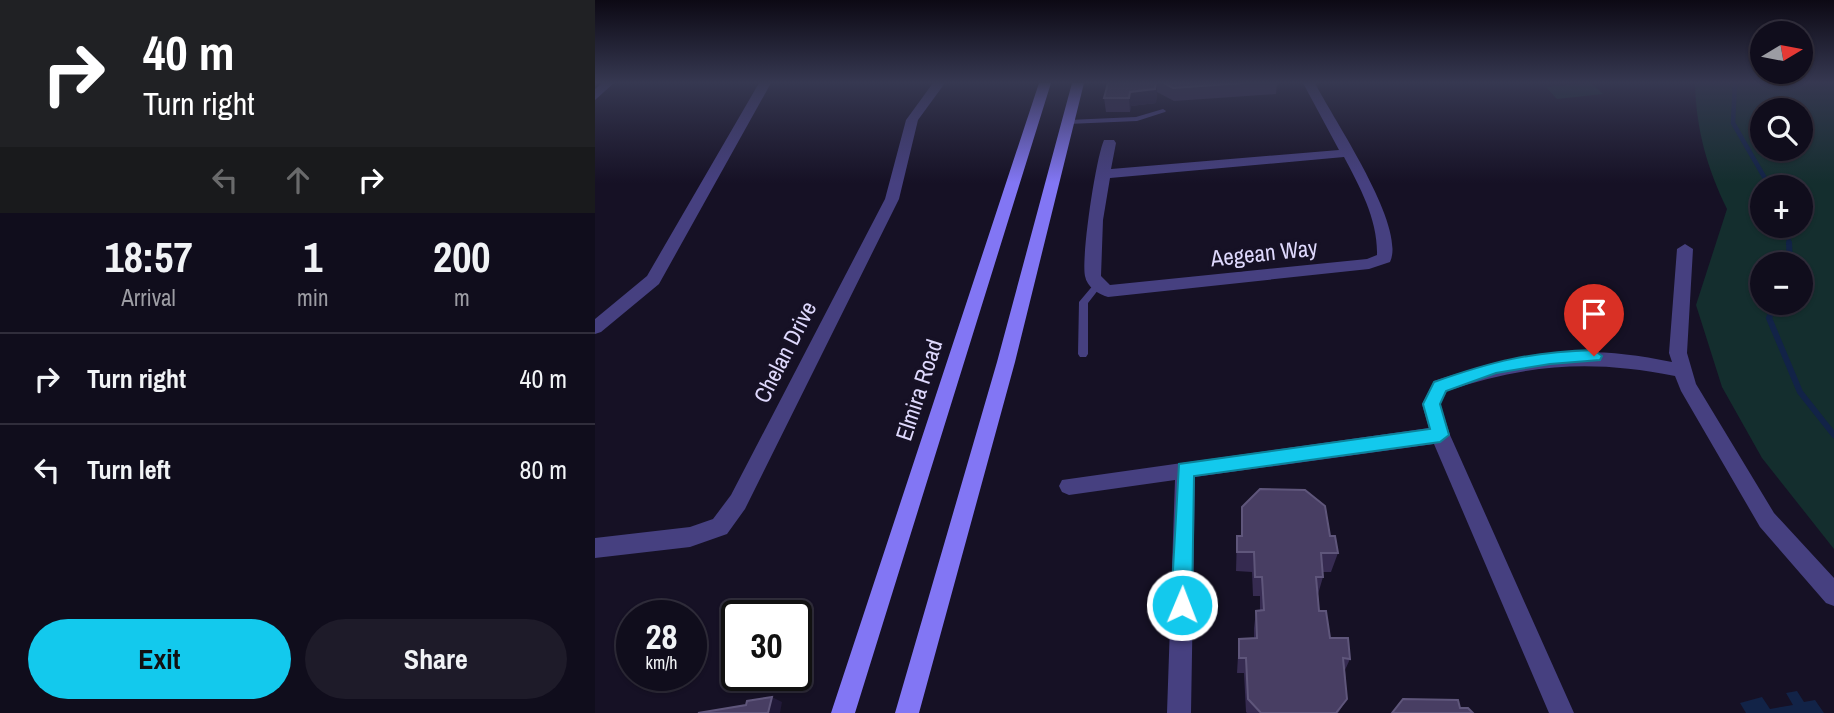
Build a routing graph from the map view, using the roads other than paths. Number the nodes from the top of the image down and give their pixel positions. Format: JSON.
{"nodes":[{"id":1,"x":746,"y":116,"type":"edge"},
{"id":2,"x":915,"y":116,"type":"edge"},
{"id":3,"x":1034,"y":116,"type":"edge"},
{"id":4,"x":1069,"y":116,"type":"edge"},
{"id":5,"x":1146,"y":116,"type":"edge"},
{"id":6,"x":1325,"y":116,"type":"edge"},
{"id":7,"x":1068,"y":122,"type":"junction"},
{"id":8,"x":1109,"y":143,"type":"dead end"},
{"id":9,"x":1347,"y":153,"type":"junction"},
{"id":10,"x":1104,"y":174,"type":"junction"},
{"id":11,"x":1685,"y":249,"type":"dead end"},
{"id":12,"x":1098,"y":285,"type":"junction"},
{"id":13,"x":595,"y":328,"type":"edge"},
{"id":14,"x":1083,"y":354,"type":"dead end"},
{"id":15,"x":1683,"y":371,"type":"junction"},
{"id":16,"x":1440,"y":435,"type":"junction"},
{"id":17,"x":1185,"y":469,"type":"junction"},
{"id":18,"x":1069,"y":486,"type":"dead end"},
{"id":19,"x":595,"y":548,"type":"edge"},
{"id":20,"x":1834,"y":595,"type":"edge"},
{"id":21,"x":843,"y":713,"type":"edge"},
{"id":22,"x":907,"y":713,"type":"edge"},
{"id":23,"x":1179,"y":713,"type":"edge"},
{"id":24,"x":1562,"y":713,"type":"edge"}],
"edges":[{"from":1,"to":13,"type":"street"},
{"from":2,"to":19,"type":"street","name":"Chelan Drive"},
{"from":3,"to":21,"type":"main road","name":"Elmira Road"},
{"from":4,"to":7,"type":"main road"},
{"from":5,"to":7,"type":"lane"},
{"from":6,"to":9,"type":"street","name":"Aegean Way"},
{"from":7,"to":22,"type":"main road"},
{"from":8,"to":10,"type":"street"},
{"from":9,"to":10,"type":"street"},
{"from":9,"to":12,"type":"street","name":"Aegean Way"},
{"from":10,"to":12,"type":"street"},
{"from":11,"to":15,"type":"street"},
{"from":12,"to":14,"type":"lane"},
{"from":15,"to":16,"type":"street"},
{"from":15,"to":20,"type":"street"},
{"from":16,"to":17,"type":"street"},
{"from":16,"to":24,"type":"street"},
{"from":17,"to":18,"type":"street"},
{"from":17,"to":23,"type":"street"}]}
